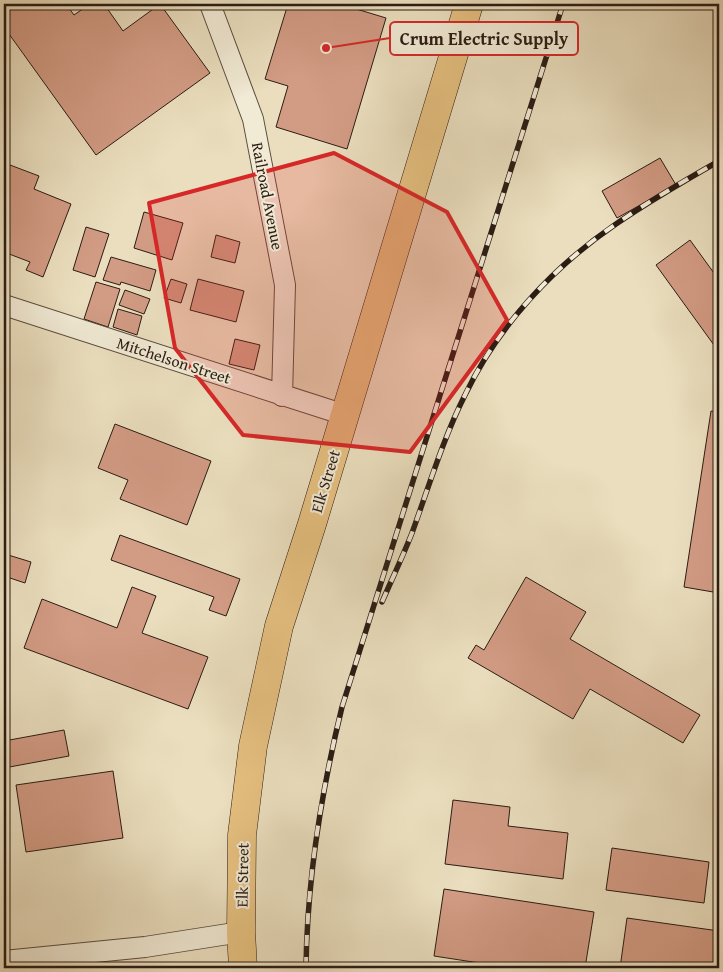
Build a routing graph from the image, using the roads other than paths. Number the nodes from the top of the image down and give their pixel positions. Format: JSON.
{"nodes":[{"id":1,"x":210,"y":4,"type":"edge"},
{"id":2,"x":469,"y":4,"type":"edge"},
{"id":3,"x":4,"y":305,"type":"edge"},
{"id":4,"x":282,"y":396,"type":"junction"},
{"id":5,"x":345,"y":415,"type":"junction"},
{"id":6,"x":241,"y":932,"type":"junction"},
{"id":7,"x":4,"y":961,"type":"edge"},
{"id":8,"x":243,"y":968,"type":"edge"}],
"edges":[{"from":1,"to":4,"type":"street","name":"Railroad Avenue"},
{"from":2,"to":5,"type":"main road","name":"Elk Street"},
{"from":3,"to":4,"type":"street","name":"Mitchelson Street"},
{"from":4,"to":5,"type":"street","name":"Mitchelson Street"},
{"from":5,"to":6,"type":"main road","name":"Elk Street"},
{"from":6,"to":7,"type":"street"},
{"from":6,"to":8,"type":"main road","name":"Elk Street"}]}
